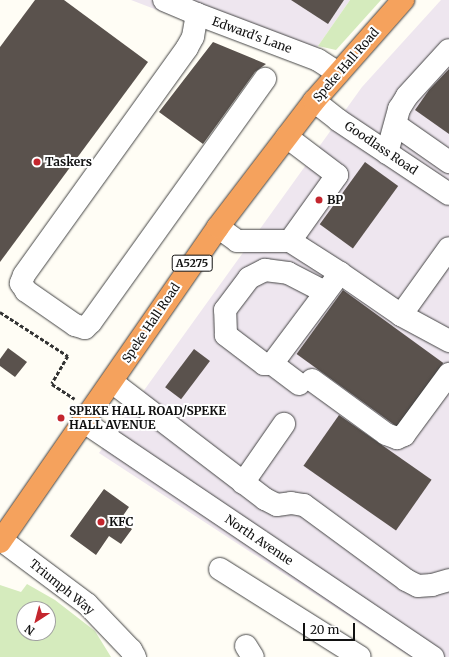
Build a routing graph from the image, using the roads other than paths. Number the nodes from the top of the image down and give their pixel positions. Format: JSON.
{"nodes":[{"id":1,"x":164,"y":0,"type":"edge"},
{"id":2,"x":403,"y":0,"type":"edge"},
{"id":3,"x":197,"y":14,"type":"junction"},
{"id":4,"x":449,"y":50,"type":"edge"},
{"id":5,"x":338,"y":73,"type":"junction"},
{"id":6,"x":265,"y":79,"type":"dead end"},
{"id":7,"x":314,"y":101,"type":"junction"},
{"id":8,"x":396,"y":124,"type":"junction"},
{"id":9,"x":287,"y":137,"type":"junction"},
{"id":10,"x":387,"y":153,"type":"junction"},
{"id":11,"x":449,"y":162,"type":"edge"},
{"id":12,"x":449,"y":194,"type":"edge"},
{"id":13,"x":218,"y":227,"type":"junction"},
{"id":14,"x":290,"y":241,"type":"junction"},
{"id":15,"x":449,"y":248,"type":"edge"},
{"id":16,"x":340,"y":273,"type":"junction"},
{"id":17,"x":326,"y":292,"type":"junction"},
{"id":18,"x":401,"y":315,"type":"junction"},
{"id":19,"x":447,"y":337,"type":"edge"},
{"id":20,"x":272,"y":364,"type":"junction"},
{"id":21,"x":449,"y":374,"type":"edge"},
{"id":22,"x":112,"y":382,"type":"junction"},
{"id":23,"x":88,"y":416,"type":"junction"},
{"id":24,"x":284,"y":424,"type":"dead end"},
{"id":25,"x":243,"y":483,"type":"junction"},
{"id":26,"x":1,"y":540,"type":"edge"},
{"id":27,"x":220,"y":569,"type":"dead end"},
{"id":28,"x":449,"y":580,"type":"edge"},
{"id":29,"x":135,"y":657,"type":"edge"},
{"id":30,"x":360,"y":657,"type":"edge"},
{"id":31,"x":433,"y":657,"type":"edge"}],
"edges":[{"from":1,"to":3,"type":"street","name":"Edward's Lane"},
{"from":2,"to":5,"type":"highway","name":"Speke Hall Road","number":"A5275"},
{"from":3,"to":5,"type":"street","name":"Edward's Lane"},
{"from":3,"to":6,"type":"street"},
{"from":4,"to":8,"type":"street"},
{"from":5,"to":7,"type":"highway","name":"Speke Hall Road","number":"A5275"},
{"from":7,"to":9,"type":"highway","name":"Speke Hall Road","number":"A5275"},
{"from":7,"to":10,"type":"street","name":"Goodlass Road"},
{"from":8,"to":10,"type":"street"},
{"from":8,"to":11,"type":"street"},
{"from":9,"to":13,"type":"highway","name":"Speke Hall Road","number":"A5275"},
{"from":9,"to":14,"type":"street"},
{"from":10,"to":12,"type":"street","name":"Goodlass Road"},
{"from":13,"to":14,"type":"street"},
{"from":13,"to":22,"type":"highway","name":"Speke Hall Road","number":"A5275"},
{"from":14,"to":16,"type":"street"},
{"from":15,"to":18,"type":"street"},
{"from":16,"to":17,"type":"street"},
{"from":16,"to":18,"type":"street"},
{"from":17,"to":20,"type":"street"},
{"from":17,"to":20,"type":"street"},
{"from":18,"to":19,"type":"street"},
{"from":20,"to":21,"type":"street"},
{"from":22,"to":23,"type":"highway","name":"Speke Hall Road","number":"A5275"},
{"from":22,"to":25,"type":"street"},
{"from":23,"to":26,"type":"highway","name":"Speke Hall Road","number":"A5275"},
{"from":23,"to":31,"type":"street","name":"North Avenue"},
{"from":24,"to":25,"type":"street"},
{"from":25,"to":28,"type":"street"},
{"from":26,"to":29,"type":"street","name":"Triumph Way"},
{"from":27,"to":30,"type":"street"}]}
